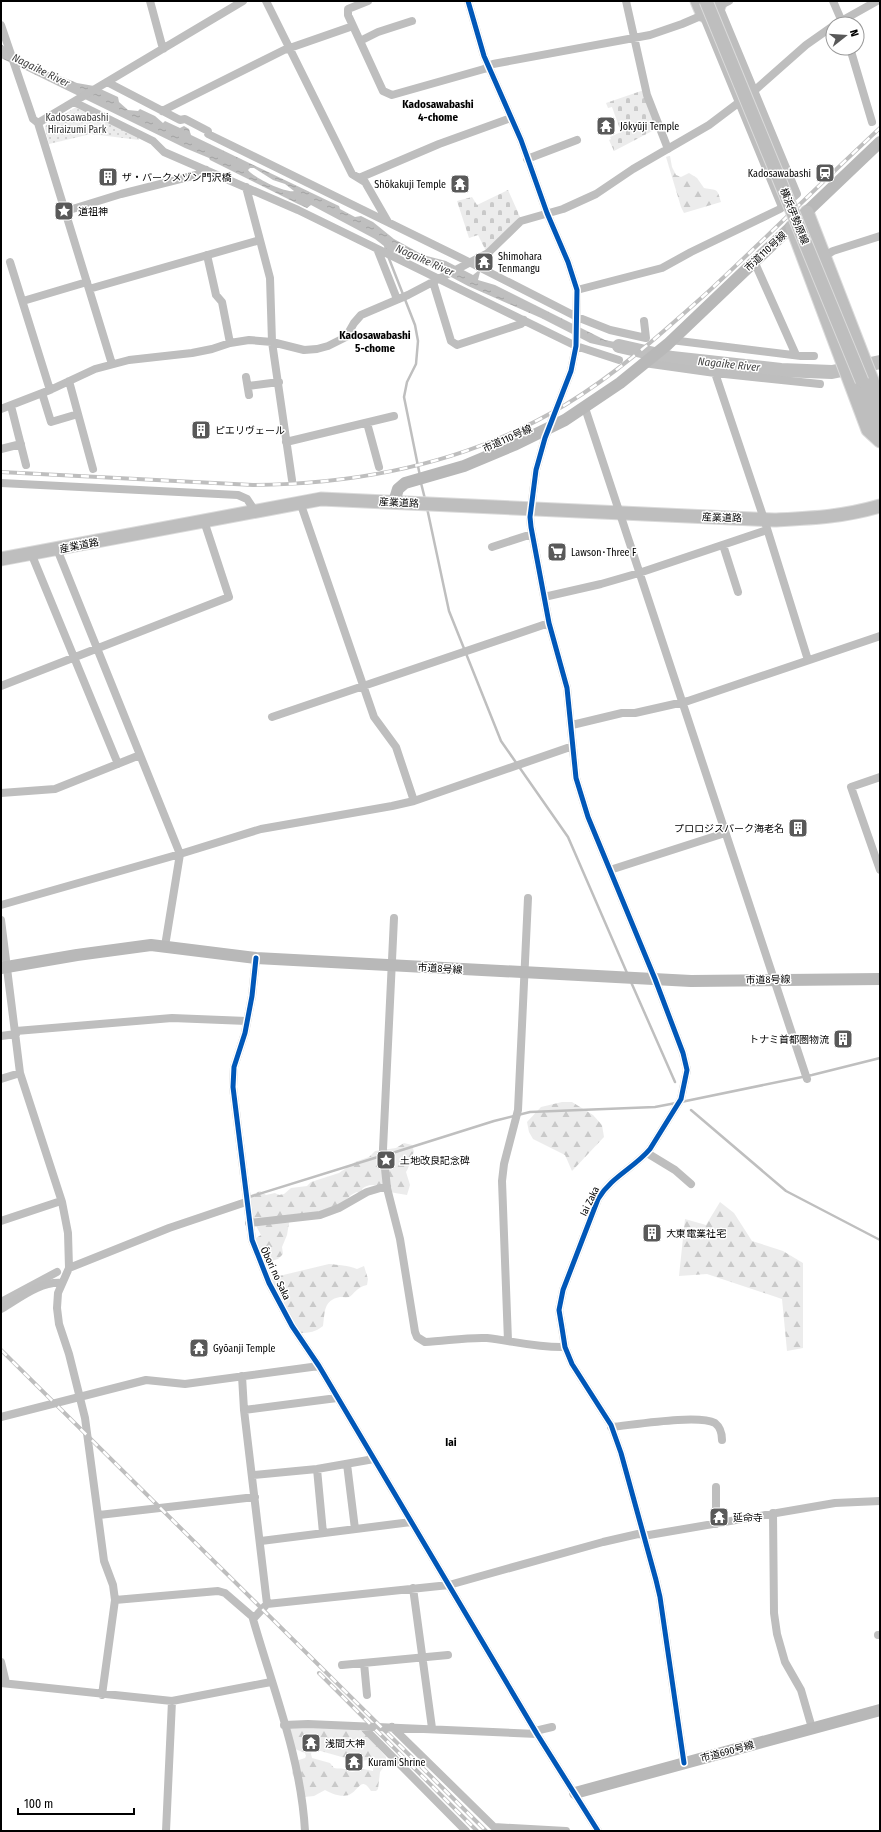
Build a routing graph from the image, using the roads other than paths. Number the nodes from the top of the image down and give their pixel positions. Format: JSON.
{"nodes":[{"id":1,"x":150,"y":1,"type":"edge"},
{"id":2,"x":243,"y":1,"type":"edge"},
{"id":3,"x":266,"y":1,"type":"edge"},
{"id":4,"x":368,"y":1,"type":"edge"},
{"id":5,"x":468,"y":1,"type":"edge"},
{"id":6,"x":626,"y":1,"type":"edge"},
{"id":7,"x":697,"y":1,"type":"edge"},
{"id":8,"x":706,"y":1,"type":"edge"},
{"id":9,"x":833,"y":1,"type":"edge"},
{"id":10,"x":877,"y":1,"type":"edge"},
{"id":11,"x":722,"y":3,"type":"edge"},
{"id":12,"x":702,"y":15,"type":"junction"},
{"id":13,"x":838,"y":16,"type":"edge"},
{"id":14,"x":852,"y":16,"type":"edge"},
{"id":15,"x":412,"y":22,"type":"dead end"},
{"id":16,"x":1,"y":25,"type":"edge"},
{"id":17,"x":353,"y":26,"type":"junction"},
{"id":18,"x":825,"y":32,"type":"edge"},
{"id":19,"x":634,"y":38,"type":"junction"},
{"id":20,"x":360,"y":41,"type":"junction"},
{"id":21,"x":163,"y":48,"type":"junction"},
{"id":22,"x":290,"y":48,"type":"junction"},
{"id":23,"x":852,"y":56,"type":"edge"},
{"id":24,"x":489,"y":66,"type":"junction"},
{"id":25,"x":106,"y":83,"type":"junction"},
{"id":26,"x":754,"y":91,"type":"junction"},
{"id":27,"x":76,"y":101,"type":"junction"},
{"id":28,"x":739,"y":103,"type":"junction"},
{"id":29,"x":162,"y":111,"type":"junction"},
{"id":30,"x":511,"y":118,"type":"junction"},
{"id":31,"x":872,"y":122,"type":"dead end"},
{"id":32,"x":38,"y":123,"type":"junction"},
{"id":33,"x":577,"y":140,"type":"dead end"},
{"id":34,"x":880,"y":142,"type":"edge"},
{"id":35,"x":668,"y":149,"type":"junction"},
{"id":36,"x":777,"y":149,"type":"junction"},
{"id":37,"x":761,"y":157,"type":"junction"},
{"id":38,"x":527,"y":159,"type":"junction"},
{"id":39,"x":206,"y":170,"type":"junction"},
{"id":40,"x":359,"y":178,"type":"junction"},
{"id":41,"x":246,"y":187,"type":"junction"},
{"id":42,"x":782,"y":207,"type":"junction"},
{"id":43,"x":66,"y":212,"type":"junction"},
{"id":44,"x":807,"y":212,"type":"junction"},
{"id":45,"x":547,"y":213,"type":"junction"},
{"id":46,"x":388,"y":223,"type":"junction"},
{"id":47,"x":792,"y":227,"type":"junction"},
{"id":48,"x":880,"y":236,"type":"edge"},
{"id":49,"x":260,"y":240,"type":"junction"},
{"id":50,"x":381,"y":252,"type":"junction"},
{"id":51,"x":207,"y":256,"type":"junction"},
{"id":52,"x":823,"y":257,"type":"junction"},
{"id":53,"x":754,"y":261,"type":"junction"},
{"id":54,"x":10,"y":262,"type":"dead end"},
{"id":55,"x":468,"y":263,"type":"junction"},
{"id":56,"x":438,"y":280,"type":"junction"},
{"id":57,"x":88,"y":285,"type":"junction"},
{"id":58,"x":577,"y":290,"type":"junction"},
{"id":59,"x":402,"y":298,"type":"junction"},
{"id":60,"x":23,"y":301,"type":"junction"},
{"id":61,"x":577,"y":318,"type":"junction"},
{"id":62,"x":524,"y":320,"type":"junction"},
{"id":63,"x":644,"y":321,"type":"dead end"},
{"id":64,"x":272,"y":342,"type":"junction"},
{"id":65,"x":669,"y":342,"type":"junction"},
{"id":66,"x":230,"y":343,"type":"junction"},
{"id":67,"x":576,"y":344,"type":"junction"},
{"id":68,"x":796,"y":355,"type":"junction"},
{"id":69,"x":814,"y":356,"type":"dead end"},
{"id":70,"x":619,"y":360,"type":"dead end"},
{"id":71,"x":645,"y":362,"type":"junction"},
{"id":72,"x":112,"y":364,"type":"junction"},
{"id":73,"x":715,"y":373,"type":"junction"},
{"id":74,"x":246,"y":377,"type":"dead end"},
{"id":75,"x":69,"y":381,"type":"junction"},
{"id":76,"x":279,"y":382,"type":"junction"},
{"id":77,"x":862,"y":382,"type":"junction"},
{"id":78,"x":820,"y":384,"type":"dead end"},
{"id":79,"x":248,"y":386,"type":"junction"},
{"id":80,"x":46,"y":391,"type":"junction"},
{"id":81,"x":249,"y":395,"type":"dead end"},
{"id":82,"x":11,"y":406,"type":"junction"},
{"id":83,"x":585,"y":408,"type":"junction"},
{"id":84,"x":880,"y":408,"type":"edge"},
{"id":85,"x":1,"y":409,"type":"edge"},
{"id":86,"x":78,"y":414,"type":"junction"},
{"id":87,"x":394,"y":416,"type":"dead end"},
{"id":88,"x":367,"y":423,"type":"junction"},
{"id":89,"x":548,"y":430,"type":"junction"},
{"id":90,"x":880,"y":433,"type":"edge"},
{"id":91,"x":880,"y":441,"type":"edge"},
{"id":92,"x":286,"y":442,"type":"junction"},
{"id":93,"x":21,"y":444,"type":"junction"},
{"id":94,"x":1,"y":449,"type":"edge"},
{"id":95,"x":26,"y":465,"type":"dead end"},
{"id":96,"x":378,"y":467,"type":"dead end"},
{"id":97,"x":93,"y":469,"type":"dead end"},
{"id":98,"x":292,"y":480,"type":"dead end"},
{"id":99,"x":1,"y":483,"type":"edge"},
{"id":100,"x":880,"y":497,"type":"edge"},
{"id":101,"x":300,"y":502,"type":"junction"},
{"id":102,"x":394,"y":502,"type":"junction"},
{"id":103,"x":880,"y":506,"type":"edge"},
{"id":104,"x":531,"y":508,"type":"junction"},
{"id":105,"x":255,"y":511,"type":"junction"},
{"id":106,"x":619,"y":513,"type":"junction"},
{"id":107,"x":801,"y":518,"type":"junction"},
{"id":108,"x":204,"y":521,"type":"junction"},
{"id":109,"x":766,"y":525,"type":"junction"},
{"id":110,"x":532,"y":534,"type":"junction"},
{"id":111,"x":723,"y":545,"type":"junction"},
{"id":112,"x":492,"y":547,"type":"dead end"},
{"id":113,"x":57,"y":549,"type":"junction"},
{"id":114,"x":31,"y":554,"type":"junction"},
{"id":115,"x":1,"y":559,"type":"edge"},
{"id":116,"x":639,"y":573,"type":"junction"},
{"id":117,"x":738,"y":592,"type":"dead end"},
{"id":118,"x":544,"y":597,"type":"junction"},
{"id":119,"x":549,"y":623,"type":"junction"},
{"id":120,"x":880,"y":636,"type":"edge"},
{"id":121,"x":97,"y":649,"type":"junction"},
{"id":122,"x":74,"y":658,"type":"junction"},
{"id":123,"x":808,"y":660,"type":"junction"},
{"id":124,"x":1,"y":686,"type":"edge"},
{"id":125,"x":364,"y":687,"type":"junction"},
{"id":126,"x":681,"y":703,"type":"junction"},
{"id":127,"x":272,"y":717,"type":"dead end"},
{"id":128,"x":572,"y":725,"type":"junction"},
{"id":129,"x":573,"y":746,"type":"junction"},
{"id":130,"x":140,"y":755,"type":"junction"},
{"id":131,"x":118,"y":764,"type":"junction"},
{"id":132,"x":880,"y":777,"type":"edge"},
{"id":133,"x":1,"y":793,"type":"edge"},
{"id":134,"x":414,"y":801,"type":"junction"},
{"id":135,"x":725,"y":833,"type":"junction"},
{"id":136,"x":180,"y":854,"type":"junction"},
{"id":137,"x":610,"y":870,"type":"junction"},
{"id":138,"x":880,"y":870,"type":"edge"},
{"id":139,"x":528,"y":898,"type":"dead end"},
{"id":140,"x":1,"y":905,"type":"edge"},
{"id":141,"x":394,"y":918,"type":"dead end"},
{"id":142,"x":1,"y":920,"type":"edge"},
{"id":143,"x":165,"y":946,"type":"junction"},
{"id":144,"x":256,"y":958,"type":"junction"},
{"id":145,"x":392,"y":966,"type":"junction"},
{"id":146,"x":4,"y":967,"type":"edge"},
{"id":147,"x":525,"y":972,"type":"junction"},
{"id":148,"x":655,"y":979,"type":"junction"},
{"id":149,"x":774,"y":979,"type":"junction"},
{"id":150,"x":880,"y":979,"type":"edge"},
{"id":151,"x":247,"y":1021,"type":"junction"},
{"id":152,"x":16,"y":1032,"type":"junction"},
{"id":153,"x":1,"y":1036,"type":"edge"},
{"id":154,"x":20,"y":1073,"type":"junction"},
{"id":155,"x":806,"y":1076,"type":"dead end"},
{"id":156,"x":1,"y":1080,"type":"edge"},
{"id":157,"x":648,"y":1151,"type":"junction"},
{"id":158,"x":691,"y":1184,"type":"dead end"},
{"id":159,"x":386,"y":1186,"type":"junction"},
{"id":160,"x":61,"y":1200,"type":"junction"},
{"id":161,"x":246,"y":1202,"type":"junction"},
{"id":162,"x":1,"y":1221,"type":"edge"},
{"id":163,"x":249,"y":1223,"type":"junction"},
{"id":164,"x":69,"y":1268,"type":"junction"},
{"id":165,"x":62,"y":1283,"type":"junction"},
{"id":166,"x":1,"y":1309,"type":"edge"},
{"id":167,"x":508,"y":1341,"type":"junction"},
{"id":168,"x":564,"y":1347,"type":"junction"},
{"id":169,"x":319,"y":1366,"type":"junction"},
{"id":170,"x":242,"y":1376,"type":"junction"},
{"id":171,"x":79,"y":1396,"type":"junction"},
{"id":172,"x":337,"y":1398,"type":"junction"},
{"id":173,"x":244,"y":1410,"type":"junction"},
{"id":174,"x":1,"y":1417,"type":"edge"},
{"id":175,"x":611,"y":1427,"type":"junction"},
{"id":176,"x":722,"y":1440,"type":"dead end"},
{"id":177,"x":374,"y":1459,"type":"junction"},
{"id":178,"x":347,"y":1464,"type":"junction"},
{"id":179,"x":316,"y":1468,"type":"junction"},
{"id":180,"x":253,"y":1476,"type":"junction"},
{"id":181,"x":716,"y":1487,"type":"dead end"},
{"id":182,"x":255,"y":1497,"type":"junction"},
{"id":183,"x":880,"y":1501,"type":"edge"},
{"id":184,"x":773,"y":1513,"type":"junction"},
{"id":185,"x":99,"y":1515,"type":"junction"},
{"id":186,"x":412,"y":1522,"type":"junction"},
{"id":187,"x":716,"y":1524,"type":"junction"},
{"id":188,"x":355,"y":1529,"type":"junction"},
{"id":189,"x":323,"y":1533,"type":"junction"},
{"id":190,"x":643,"y":1535,"type":"junction"},
{"id":191,"x":261,"y":1541,"type":"junction"},
{"id":192,"x":449,"y":1585,"type":"junction"},
{"id":193,"x":413,"y":1588,"type":"junction"},
{"id":194,"x":115,"y":1600,"type":"junction"},
{"id":195,"x":267,"y":1604,"type":"junction"},
{"id":196,"x":254,"y":1618,"type":"junction"},
{"id":197,"x":448,"y":1655,"type":"dead end"},
{"id":198,"x":422,"y":1658,"type":"junction"},
{"id":199,"x":1,"y":1662,"type":"edge"},
{"id":200,"x":364,"y":1663,"type":"junction"},
{"id":201,"x":342,"y":1665,"type":"dead end"},
{"id":202,"x":271,"y":1682,"type":"junction"},
{"id":203,"x":4,"y":1683,"type":"edge"},
{"id":204,"x":102,"y":1695,"type":"junction"},
{"id":205,"x":367,"y":1695,"type":"dead end"},
{"id":206,"x":172,"y":1701,"type":"junction"},
{"id":207,"x":880,"y":1710,"type":"edge"},
{"id":208,"x":284,"y":1725,"type":"junction"},
{"id":209,"x":363,"y":1727,"type":"junction"},
{"id":210,"x":392,"y":1727,"type":"junction"},
{"id":211,"x":552,"y":1727,"type":"dead end"},
{"id":212,"x":432,"y":1728,"type":"junction"},
{"id":213,"x":812,"y":1728,"type":"junction"},
{"id":214,"x":536,"y":1732,"type":"junction"},
{"id":215,"x":684,"y":1763,"type":"junction"},
{"id":216,"x":575,"y":1793,"type":"junction"},
{"id":217,"x":166,"y":1831,"type":"edge"},
{"id":218,"x":305,"y":1831,"type":"edge"},
{"id":219,"x":466,"y":1831,"type":"edge"},
{"id":220,"x":566,"y":1831,"type":"edge"},
{"id":221,"x":598,"y":1831,"type":"edge"}],
"edges":[{"from":1,"to":21,"type":"street"},
{"from":2,"to":21,"type":"street"},
{"from":3,"to":22,"type":"street"},
{"from":4,"to":17,"type":"street"},
{"from":5,"to":24,"type":"street"},
{"from":6,"to":19,"type":"street"},
{"from":7,"to":12,"type":"main road"},
{"from":8,"to":77,"type":"main road","name":"横浜伊勢原線","bridge":true},
{"from":9,"to":13,"type":"street"},
{"from":10,"to":14,"type":"street"},
{"from":11,"to":26,"type":"street"},
{"from":12,"to":19,"type":"street"},
{"from":12,"to":28,"type":"street"},
{"from":15,"to":20,"type":"street"},
{"from":16,"to":32,"type":"street"},
{"from":17,"to":20,"type":"street"},
{"from":17,"to":22,"type":"street"},
{"from":18,"to":26,"type":"street"},
{"from":19,"to":24,"type":"street"},
{"from":19,"to":35,"type":"street"},
{"from":20,"to":24,"type":"street"},
{"from":21,"to":25,"type":"street"},
{"from":22,"to":29,"type":"street"},
{"from":22,"to":40,"type":"street"},
{"from":23,"to":31,"type":"street"},
{"from":24,"to":30,"type":"street"},
{"from":25,"to":27,"type":"street"},
{"from":25,"to":29,"type":"street"},
{"from":26,"to":28,"type":"street"},
{"from":26,"to":36,"type":"street"},
{"from":27,"to":32,"type":"street"},
{"from":27,"to":39,"type":"street"},
{"from":28,"to":35,"type":"street"},
{"from":28,"to":37,"type":"street"},
{"from":29,"to":46,"type":"street"},
{"from":30,"to":38,"type":"street"},
{"from":30,"to":40,"type":"street"},
{"from":32,"to":43,"type":"street"},
{"from":33,"to":38,"type":"street"},
{"from":34,"to":44,"type":"street","name":"市道110号線"},
{"from":35,"to":45,"type":"street"},
{"from":36,"to":37,"type":"street"},
{"from":36,"to":42,"type":"street"},
{"from":37,"to":42,"type":"street"},
{"from":38,"to":45,"type":"street"},
{"from":39,"to":41,"type":"street"},
{"from":39,"to":43,"type":"street"},
{"from":40,"to":46,"type":"street"},
{"from":41,"to":49,"type":"street"},
{"from":41,"to":50,"type":"street"},
{"from":42,"to":58,"type":"street"},
{"from":43,"to":57,"type":"street"},
{"from":44,"to":47,"type":"street","name":"市道110号線"},
{"from":44,"to":52,"type":"main road"},
{"from":45,"to":55,"type":"street"},
{"from":45,"to":58,"type":"street"},
{"from":46,"to":55,"type":"street"},
{"from":47,"to":53,"type":"street","name":"市道110号線"},
{"from":47,"to":77,"type":"main road"},
{"from":48,"to":52,"type":"street"},
{"from":49,"to":51,"type":"street"},
{"from":49,"to":64,"type":"street"},
{"from":50,"to":56,"type":"street"},
{"from":50,"to":59,"type":"street"},
{"from":51,"to":57,"type":"street"},
{"from":51,"to":66,"type":"street"},
{"from":52,"to":77,"type":"main road"},
{"from":53,"to":65,"type":"street","name":"市道110号線"},
{"from":53,"to":68,"type":"street"},
{"from":54,"to":60,"type":"street"},
{"from":55,"to":56,"type":"street"},
{"from":55,"to":61,"type":"street"},
{"from":56,"to":59,"type":"street"},
{"from":56,"to":62,"type":"street"},
{"from":56,"to":62,"type":"street"},
{"from":57,"to":60,"type":"street"},
{"from":57,"to":72,"type":"street"},
{"from":58,"to":61,"type":"street"},
{"from":59,"to":64,"type":"street"},
{"from":60,"to":80,"type":"street"},
{"from":61,"to":63,"type":"street"},
{"from":61,"to":67,"type":"street"},
{"from":62,"to":67,"type":"street"},
{"from":64,"to":66,"type":"street"},
{"from":64,"to":76,"type":"street"},
{"from":65,"to":68,"type":"street"},
{"from":65,"to":71,"type":"street","name":"市道110号線"},
{"from":66,"to":72,"type":"street"},
{"from":67,"to":70,"type":"street"},
{"from":67,"to":89,"type":"street"},
{"from":68,"to":69,"type":"street"},
{"from":71,"to":73,"type":"street"},
{"from":71,"to":83,"type":"street","name":"市道110号線"},
{"from":72,"to":75,"type":"street"},
{"from":73,"to":78,"type":"street"},
{"from":73,"to":109,"type":"street"},
{"from":74,"to":79,"type":"street"},
{"from":75,"to":80,"type":"street"},
{"from":75,"to":86,"type":"street"},
{"from":76,"to":79,"type":"street"},
{"from":76,"to":92,"type":"street"},
{"from":77,"to":84,"type":"main road"},
{"from":77,"to":90,"type":"main road","name":"横浜伊勢原線"},
{"from":77,"to":91,"type":"main road"},
{"from":79,"to":81,"type":"street"},
{"from":80,"to":82,"type":"street"},
{"from":80,"to":86,"type":"street"},
{"from":82,"to":85,"type":"street"},
{"from":82,"to":93,"type":"street"},
{"from":83,"to":89,"type":"street","name":"市道110号線"},
{"from":83,"to":106,"type":"street"},
{"from":86,"to":97,"type":"street"},
{"from":87,"to":88,"type":"street"},
{"from":88,"to":92,"type":"street"},
{"from":88,"to":96,"type":"street"},
{"from":89,"to":102,"type":"street","name":"市道110号線"},
{"from":89,"to":104,"type":"street"},
{"from":92,"to":98,"type":"street"},
{"from":93,"to":94,"type":"street"},
{"from":93,"to":95,"type":"street"},
{"from":99,"to":105,"type":"street"},
{"from":100,"to":107,"type":"main road","name":"産業道路"},
{"from":101,"to":102,"type":"main road","name":"産業道路"},
{"from":101,"to":105,"type":"main road","name":"産業道路"},
{"from":101,"to":125,"type":"street"},
{"from":102,"to":104,"type":"main road","name":"産業道路"},
{"from":103,"to":107,"type":"main road","name":"産業道路"},
{"from":104,"to":106,"type":"main road","name":"産業道路"},
{"from":104,"to":110,"type":"street"},
{"from":105,"to":108,"type":"main road","name":"産業道路"},
{"from":106,"to":109,"type":"main road","name":"産業道路"},
{"from":106,"to":116,"type":"street"},
{"from":107,"to":109,"type":"main road","name":"産業道路"},
{"from":108,"to":113,"type":"main road","name":"産業道路"},
{"from":108,"to":121,"type":"street"},
{"from":109,"to":111,"type":"street"},
{"from":109,"to":123,"type":"street"},
{"from":110,"to":112,"type":"street"},
{"from":110,"to":118,"type":"street"},
{"from":111,"to":116,"type":"street"},
{"from":111,"to":117,"type":"street"},
{"from":113,"to":114,"type":"main road","name":"産業道路"},
{"from":113,"to":121,"type":"street"},
{"from":114,"to":115,"type":"main road","name":"産業道路"},
{"from":114,"to":122,"type":"street"},
{"from":116,"to":118,"type":"street"},
{"from":116,"to":126,"type":"street"},
{"from":118,"to":119,"type":"street"},
{"from":119,"to":125,"type":"street"},
{"from":119,"to":128,"type":"street"},
{"from":120,"to":123,"type":"street"},
{"from":121,"to":122,"type":"street"},
{"from":121,"to":130,"type":"street"},
{"from":122,"to":124,"type":"street"},
{"from":122,"to":131,"type":"street"},
{"from":123,"to":126,"type":"street"},
{"from":125,"to":127,"type":"street"},
{"from":125,"to":134,"type":"street"},
{"from":126,"to":128,"type":"street"},
{"from":126,"to":135,"type":"street"},
{"from":128,"to":129,"type":"street"},
{"from":129,"to":134,"type":"street"},
{"from":129,"to":137,"type":"street"},
{"from":130,"to":131,"type":"street"},
{"from":130,"to":136,"type":"street"},
{"from":131,"to":133,"type":"street"},
{"from":132,"to":138,"type":"street"},
{"from":134,"to":136,"type":"street"},
{"from":135,"to":137,"type":"street"},
{"from":135,"to":149,"type":"street"},
{"from":136,"to":140,"type":"street"},
{"from":136,"to":143,"type":"street"},
{"from":137,"to":148,"type":"street"},
{"from":139,"to":147,"type":"street"},
{"from":141,"to":145,"type":"street"},
{"from":142,"to":146,"type":"street"},
{"from":143,"to":144,"type":"street","name":"市道8号線"},
{"from":143,"to":146,"type":"street","name":"市道8号線"},
{"from":144,"to":145,"type":"street","name":"市道8号線"},
{"from":144,"to":151,"type":"street","name":"Ōbori no Saka"},
{"from":145,"to":147,"type":"street","name":"市道8号線"},
{"from":145,"to":159,"type":"street"},
{"from":146,"to":152,"type":"street"},
{"from":147,"to":148,"type":"street","name":"市道8号線"},
{"from":147,"to":167,"type":"street"},
{"from":148,"to":149,"type":"street","name":"市道8号線"},
{"from":148,"to":157,"type":"street","name":"Iai Zaka"},
{"from":149,"to":150,"type":"street","name":"市道8号線"},
{"from":149,"to":155,"type":"street"},
{"from":151,"to":152,"type":"street"},
{"from":151,"to":161,"type":"street","name":"Ōbori no Saka"},
{"from":152,"to":153,"type":"street"},
{"from":152,"to":154,"type":"street"},
{"from":154,"to":156,"type":"street"},
{"from":154,"to":160,"type":"street"},
{"from":157,"to":158,"type":"street"},
{"from":157,"to":168,"type":"street","name":"Iai Zaka"},
{"from":159,"to":163,"type":"street"},
{"from":159,"to":167,"type":"street"},
{"from":160,"to":162,"type":"street"},
{"from":160,"to":164,"type":"street"},
{"from":161,"to":163,"type":"street","name":"Ōbori no Saka"},
{"from":161,"to":164,"type":"street"},
{"from":163,"to":169,"type":"street","name":"Ōbori no Saka"},
{"from":164,"to":165,"type":"street"},
{"from":165,"to":166,"type":"street"},
{"from":165,"to":171,"type":"street"},
{"from":167,"to":168,"type":"street"},
{"from":168,"to":175,"type":"street","name":"Iai Zaka"},
{"from":169,"to":170,"type":"street"},
{"from":169,"to":172,"type":"street","name":"Ōbori no Saka"},
{"from":170,"to":171,"type":"street"},
{"from":170,"to":173,"type":"street"},
{"from":171,"to":174,"type":"street"},
{"from":171,"to":185,"type":"street"},
{"from":172,"to":173,"type":"street"},
{"from":172,"to":177,"type":"street","name":"Ōbori no Saka"},
{"from":173,"to":180,"type":"street"},
{"from":175,"to":176,"type":"street"},
{"from":175,"to":190,"type":"street","name":"Iai Zaka"},
{"from":177,"to":178,"type":"street"},
{"from":177,"to":186,"type":"street","name":"Ōbori no Saka"},
{"from":178,"to":179,"type":"street"},
{"from":178,"to":188,"type":"street"},
{"from":179,"to":180,"type":"street"},
{"from":179,"to":189,"type":"street"},
{"from":180,"to":182,"type":"street"},
{"from":181,"to":187,"type":"street"},
{"from":182,"to":185,"type":"street"},
{"from":182,"to":191,"type":"street"},
{"from":183,"to":184,"type":"street"},
{"from":184,"to":187,"type":"street"},
{"from":184,"to":213,"type":"street"},
{"from":185,"to":194,"type":"street"},
{"from":186,"to":188,"type":"street"},
{"from":186,"to":192,"type":"street","name":"Ōbori no Saka"},
{"from":187,"to":190,"type":"street"},
{"from":188,"to":189,"type":"street"},
{"from":189,"to":191,"type":"street"},
{"from":190,"to":192,"type":"street"},
{"from":190,"to":215,"type":"street","name":"Iai Zaka"},
{"from":191,"to":195,"type":"street"},
{"from":192,"to":193,"type":"street"},
{"from":192,"to":214,"type":"street","name":"Ōbori no Saka"},
{"from":193,"to":195,"type":"street"},
{"from":193,"to":198,"type":"street"},
{"from":194,"to":196,"type":"street"},
{"from":194,"to":204,"type":"street"},
{"from":195,"to":196,"type":"street"},
{"from":196,"to":202,"type":"street"},
{"from":197,"to":198,"type":"street"},
{"from":198,"to":200,"type":"street"},
{"from":198,"to":212,"type":"street"},
{"from":199,"to":203,"type":"street"},
{"from":200,"to":201,"type":"street"},
{"from":200,"to":205,"type":"street"},
{"from":202,"to":206,"type":"street"},
{"from":202,"to":208,"type":"street"},
{"from":203,"to":204,"type":"street"},
{"from":204,"to":206,"type":"street"},
{"from":206,"to":217,"type":"street"},
{"from":207,"to":213,"type":"street","name":"市道690号線"},
{"from":208,"to":209,"type":"street"},
{"from":208,"to":218,"type":"street"},
{"from":209,"to":210,"type":"street"},
{"from":209,"to":219,"type":"street"},
{"from":210,"to":212,"type":"street"},
{"from":210,"to":220,"type":"street"},
{"from":211,"to":214,"type":"street"},
{"from":212,"to":214,"type":"street"},
{"from":213,"to":215,"type":"street","name":"市道690号線"},
{"from":214,"to":216,"type":"street","name":"Ōbori no Saka"},
{"from":215,"to":216,"type":"street","name":"市道690号線"},
{"from":216,"to":221,"type":"street","name":"Ōbori no Saka"}]}
